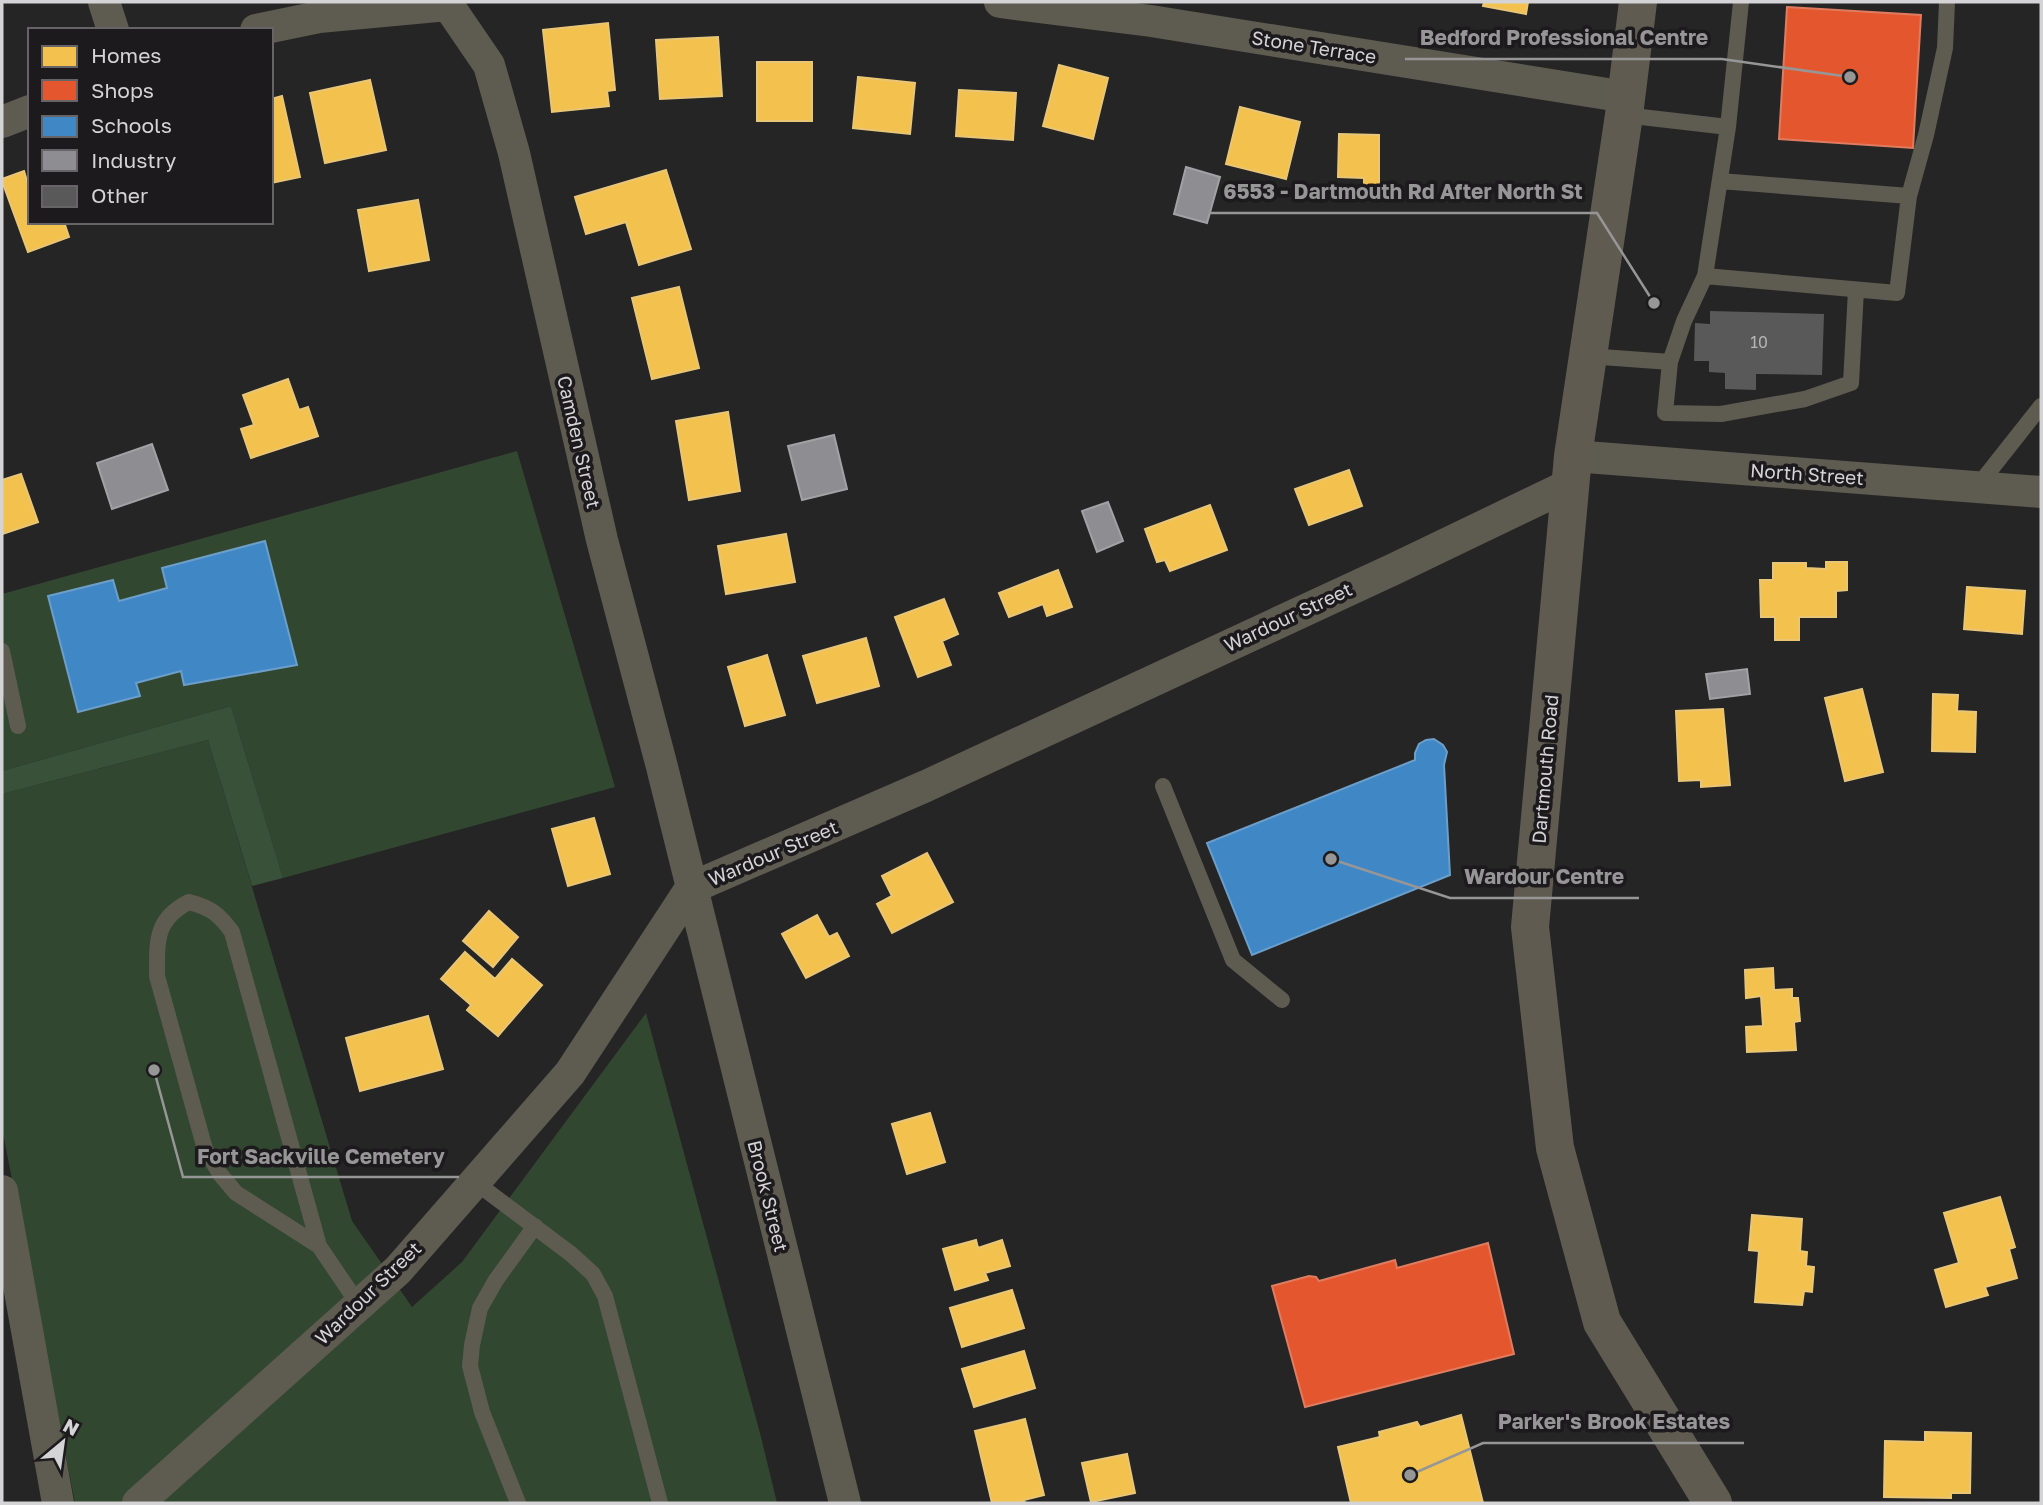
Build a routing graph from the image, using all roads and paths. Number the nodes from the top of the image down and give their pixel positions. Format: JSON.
{"nodes":[{"id":1,"x":104,"y":2,"type":"edge"},
{"id":2,"x":1000,"y":2,"type":"edge"},
{"id":3,"x":1638,"y":2,"type":"edge"},
{"id":4,"x":1741,"y":2,"type":"edge"},
{"id":5,"x":1947,"y":2,"type":"edge"},
{"id":6,"x":318,"y":10,"type":"edge"},
{"id":7,"x":112,"y":28,"type":"edge"},
{"id":8,"x":262,"y":28,"type":"edge"},
{"id":9,"x":1625,"y":106,"type":"junction"},
{"id":10,"x":28,"y":112,"type":"edge"},
{"id":11,"x":2,"y":122,"type":"edge"},
{"id":12,"x":1728,"y":127,"type":"junction"},
{"id":13,"x":1720,"y":181,"type":"junction"},
{"id":14,"x":1909,"y":196,"type":"junction"},
{"id":15,"x":1705,"y":276,"type":"junction"},
{"id":16,"x":1856,"y":290,"type":"junction"},
{"id":17,"x":1588,"y":356,"type":"junction"},
{"id":18,"x":1670,"y":362,"type":"junction"},
{"id":19,"x":2041,"y":406,"type":"edge"},
{"id":20,"x":1572,"y":470,"type":"junction"},
{"id":21,"x":1978,"y":487,"type":"junction"},
{"id":22,"x":2041,"y":492,"type":"edge"},
{"id":23,"x":2,"y":651,"type":"edge"},
{"id":24,"x":18,"y":726,"type":"dead end"},
{"id":25,"x":1163,"y":786,"type":"dead end"},
{"id":26,"x":691,"y":888,"type":"junction"},
{"id":27,"x":1282,"y":1000,"type":"dead end"},
{"id":28,"x":475,"y":1182,"type":"junction"},
{"id":29,"x":2,"y":1191,"type":"edge"},
{"id":30,"x":535,"y":1226,"type":"junction"},
{"id":31,"x":319,"y":1246,"type":"junction"},
{"id":32,"x":359,"y":1305,"type":"junction"},
{"id":33,"x":58,"y":1503,"type":"edge"},
{"id":34,"x":138,"y":1503,"type":"edge"},
{"id":35,"x":518,"y":1503,"type":"edge"},
{"id":36,"x":660,"y":1503,"type":"edge"},
{"id":37,"x":845,"y":1503,"type":"edge"},
{"id":38,"x":1713,"y":1503,"type":"edge"}],
"edges":[{"from":1,"to":7,"type":"street"},
{"from":2,"to":9,"type":"street","name":"Stone Terrace"},
{"from":3,"to":9,"type":"main road","name":"Dartmouth Road"},
{"from":4,"to":12,"type":"lane"},
{"from":5,"to":14,"type":"lane"},
{"from":6,"to":8,"type":"street"},
{"from":6,"to":26,"type":"street","name":"Camden Street"},
{"from":9,"to":12,"type":"lane"},
{"from":9,"to":17,"type":"main road","name":"Dartmouth Road"},
{"from":10,"to":11,"type":"street"},
{"from":12,"to":13,"type":"lane"},
{"from":13,"to":14,"type":"lane"},
{"from":13,"to":15,"type":"lane"},
{"from":14,"to":16,"type":"lane"},
{"from":15,"to":16,"type":"lane"},
{"from":15,"to":18,"type":"lane"},
{"from":16,"to":18,"type":"lane"},
{"from":17,"to":18,"type":"lane"},
{"from":17,"to":20,"type":"main road","name":"Dartmouth Road"},
{"from":19,"to":21,"type":"lane"},
{"from":20,"to":21,"type":"street","name":"North Street"},
{"from":20,"to":26,"type":"street","name":"Wardour Street"},
{"from":20,"to":38,"type":"main road","name":"Dartmouth Road"},
{"from":21,"to":22,"type":"street","name":"North Street"},
{"from":23,"to":24,"type":"lane"},
{"from":25,"to":27,"type":"lane"},
{"from":26,"to":28,"type":"street","name":"Wardour Street"},
{"from":26,"to":37,"type":"street","name":"Brook Street"},
{"from":28,"to":30,"type":"lane"},
{"from":28,"to":32,"type":"street","name":"Wardour Street"},
{"from":29,"to":33,"type":"street"},
{"from":30,"to":35,"type":"lane"},
{"from":30,"to":36,"type":"lane"},
{"from":31,"to":31,"type":"lane"},
{"from":31,"to":32,"type":"lane"},
{"from":32,"to":34,"type":"street","name":"Wardour Street"}]}
